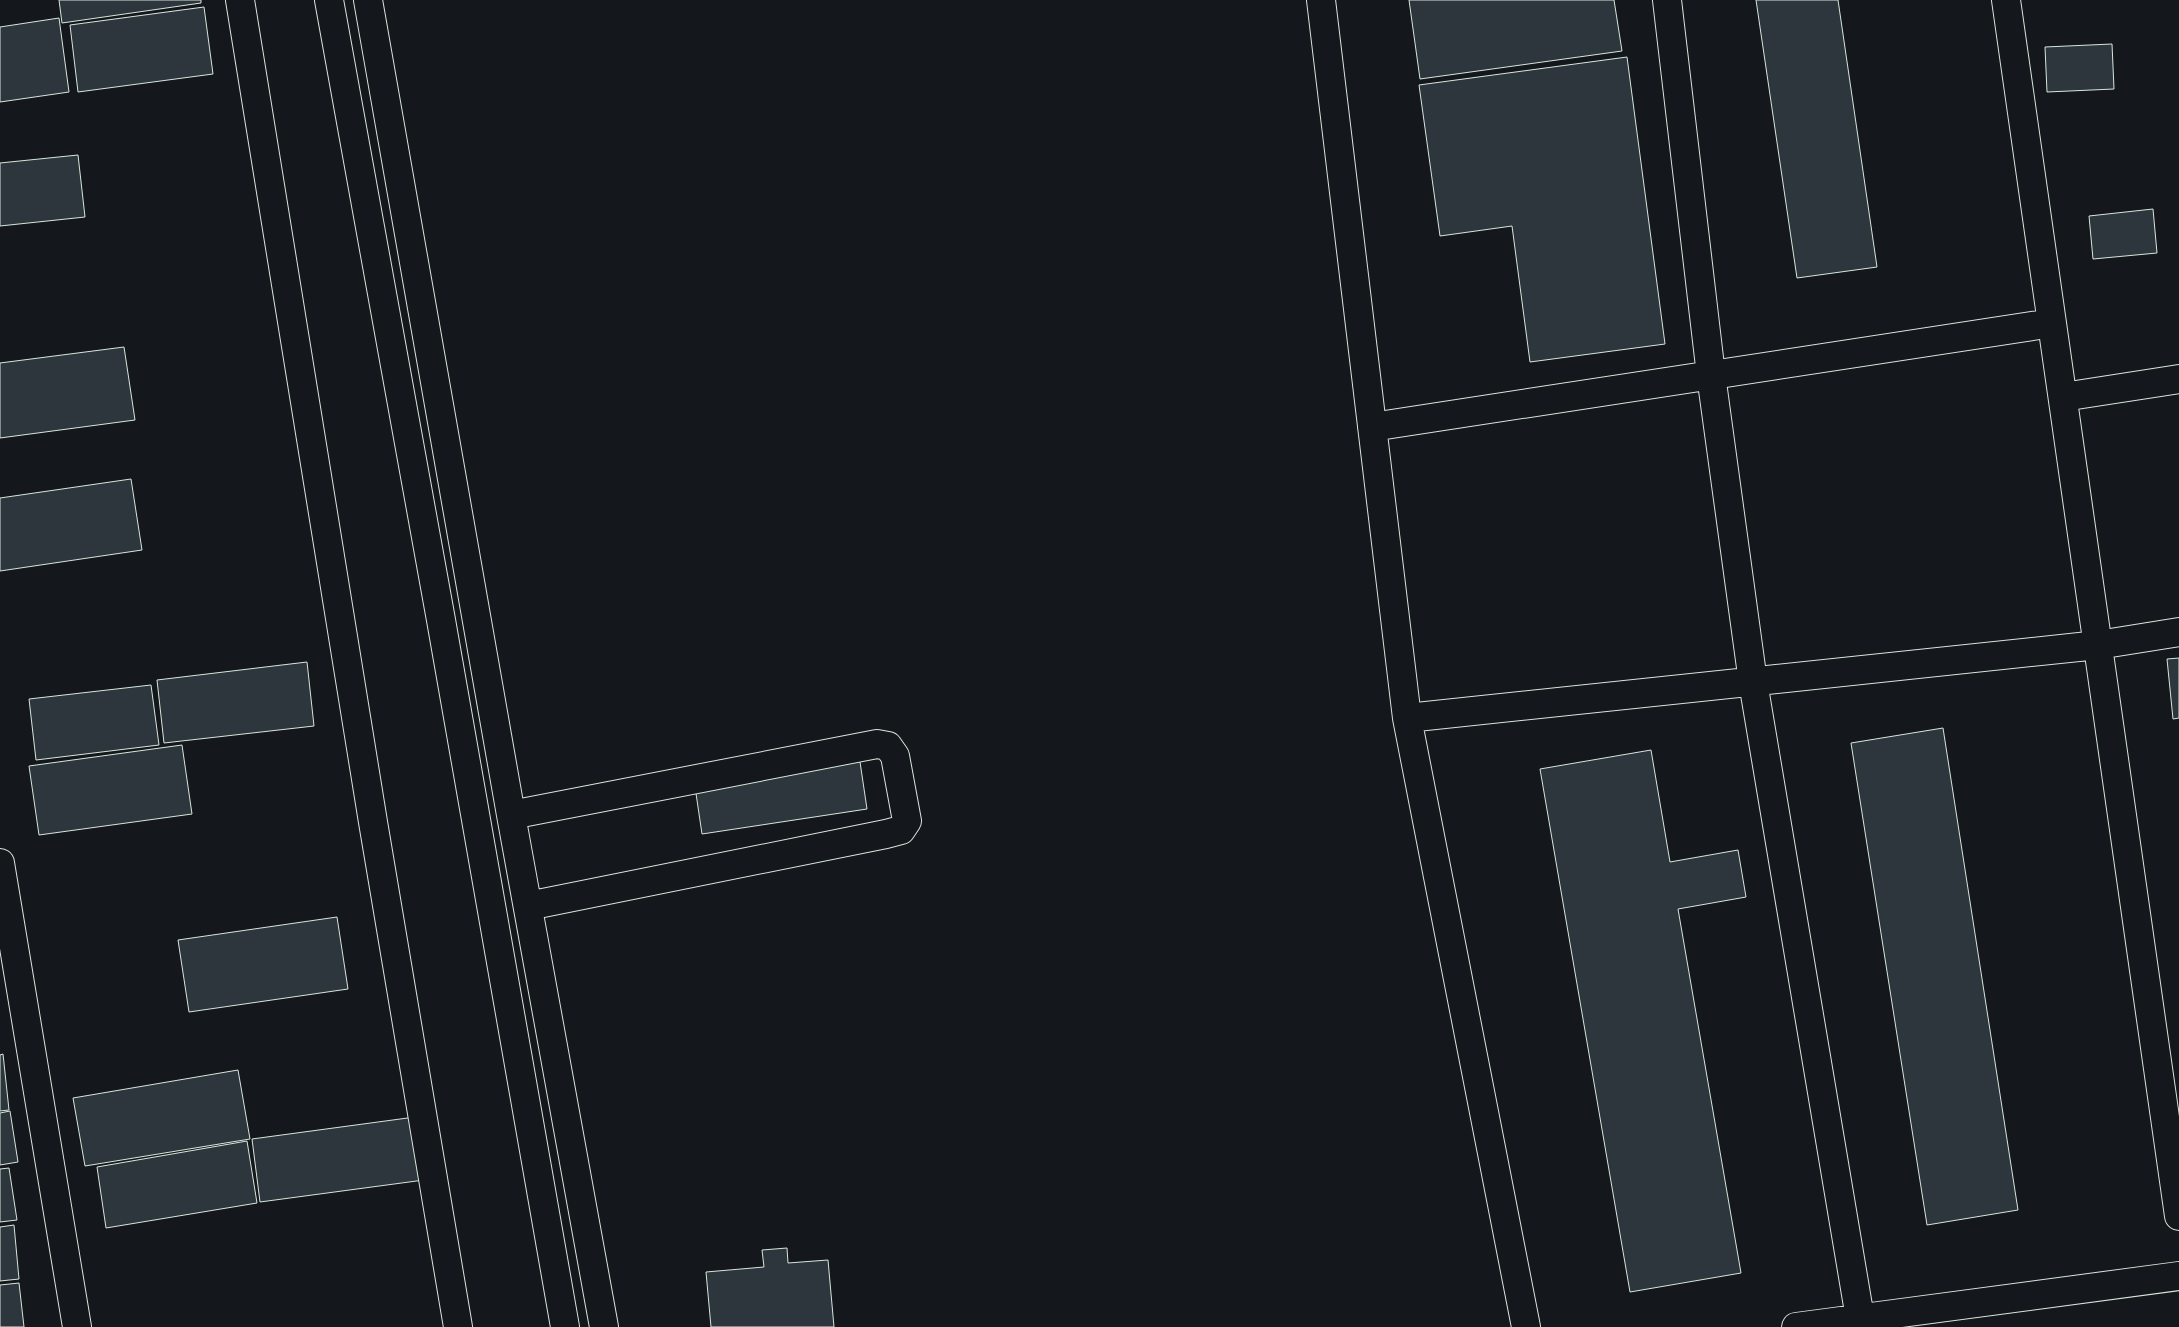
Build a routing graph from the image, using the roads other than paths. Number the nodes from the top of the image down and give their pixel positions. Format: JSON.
{"nodes":[{"id":1,"x":240,"y":0,"type":"edge"},
{"id":2,"x":329,"y":0,"type":"edge"},
{"id":3,"x":368,"y":0,"type":"edge"},
{"id":4,"x":1320,"y":0,"type":"edge"},
{"id":5,"x":1667,"y":0,"type":"edge"},
{"id":6,"x":2006,"y":0,"type":"edge"},
{"id":7,"x":2052,"y":323,"type":"junction"},
{"id":8,"x":1711,"y":375,"type":"junction"},
{"id":9,"x":2179,"y":379,"type":"edge"},
{"id":10,"x":2063,"y":397,"type":"junction"},
{"id":11,"x":1372,"y":427,"type":"junction"},
{"id":12,"x":2179,"y":632,"type":"edge"},
{"id":13,"x":2098,"y":645,"type":"junction"},
{"id":14,"x":1753,"y":682,"type":"junction"},
{"id":15,"x":1407,"y":718,"type":"junction"},
{"id":16,"x":511,"y":815,"type":"junction"},
{"id":17,"x":0,"y":863,"type":"edge"},
{"id":18,"x":528,"y":906,"type":"junction"},
{"id":19,"x":2175,"y":1162,"type":"edge"},
{"id":20,"x":2179,"y":1216,"type":"edge"},
{"id":21,"x":2179,"y":1276,"type":"edge"},
{"id":22,"x":1860,"y":1318,"type":"junction"},
{"id":23,"x":77,"y":1327,"type":"edge"},
{"id":24,"x":458,"y":1327,"type":"edge"},
{"id":25,"x":565,"y":1327,"type":"edge"},
{"id":26,"x":604,"y":1327,"type":"edge"},
{"id":27,"x":1526,"y":1327,"type":"edge"},
{"id":28,"x":1796,"y":1327,"type":"edge"}],
"edges":[{"from":1,"to":24,"type":"street"},
{"from":2,"to":25,"type":"street"},
{"from":3,"to":16,"type":"street"},
{"from":4,"to":11,"type":"street"},
{"from":5,"to":8,"type":"street"},
{"from":6,"to":7,"type":"street"},
{"from":7,"to":8,"type":"street"},
{"from":7,"to":10,"type":"street"},
{"from":8,"to":11,"type":"street"},
{"from":8,"to":14,"type":"street"},
{"from":9,"to":10,"type":"street"},
{"from":10,"to":13,"type":"street"},
{"from":11,"to":15,"type":"street"},
{"from":12,"to":13,"type":"street"},
{"from":13,"to":14,"type":"street"},
{"from":13,"to":19,"type":"street"},
{"from":14,"to":15,"type":"street"},
{"from":14,"to":22,"type":"street"},
{"from":15,"to":27,"type":"street"},
{"from":16,"to":18,"type":"street"},
{"from":16,"to":18,"type":"street"},
{"from":17,"to":23,"type":"street"},
{"from":18,"to":26,"type":"street"},
{"from":19,"to":20,"type":"street"},
{"from":21,"to":22,"type":"street"},
{"from":22,"to":28,"type":"street"}]}
